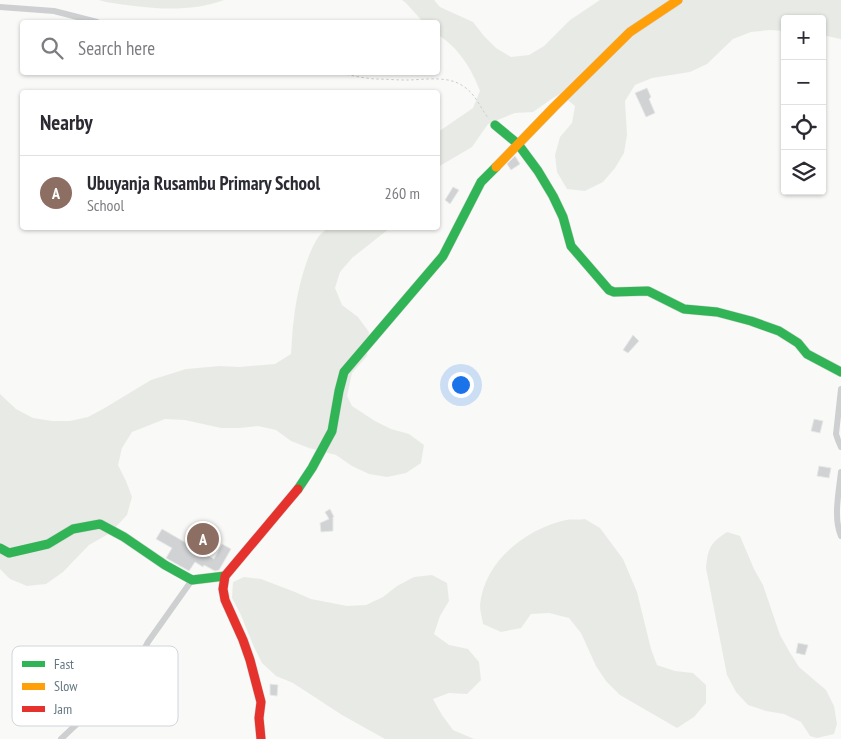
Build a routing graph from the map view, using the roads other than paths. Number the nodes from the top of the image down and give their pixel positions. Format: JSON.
{"nodes":[{"id":1,"x":678,"y":0,"type":"edge"},
{"id":2,"x":0,"y":7,"type":"edge"},
{"id":3,"x":88,"y":20,"type":"edge"},
{"id":4,"x":495,"y":125,"type":"road end"},
{"id":5,"x":518,"y":144,"type":"junction"},
{"id":6,"x":841,"y":372,"type":"edge"},
{"id":7,"x":841,"y":389,"type":"edge"},
{"id":8,"x":841,"y":447,"type":"edge"},
{"id":9,"x":841,"y":472,"type":"edge"},
{"id":10,"x":841,"y":536,"type":"edge"},
{"id":11,"x":0,"y":548,"type":"edge"},
{"id":12,"x":224,"y":576,"type":"junction"},
{"id":13,"x":192,"y":580,"type":"junction"},
{"id":14,"x":146,"y":646,"type":"edge"},
{"id":15,"x":75,"y":726,"type":"edge"},
{"id":16,"x":61,"y":739,"type":"edge"},
{"id":17,"x":261,"y":739,"type":"edge"}],
"edges":[{"from":1,"to":5,"type":"street"},
{"from":2,"to":3,"type":"street"},
{"from":4,"to":5,"type":"street"},
{"from":5,"to":6,"type":"street"},
{"from":5,"to":12,"type":"street"},
{"from":7,"to":8,"type":"street"},
{"from":9,"to":10,"type":"street"},
{"from":11,"to":13,"type":"street"},
{"from":12,"to":13,"type":"street"},
{"from":12,"to":17,"type":"street"},
{"from":13,"to":14,"type":"street"},
{"from":15,"to":16,"type":"street"}]}
